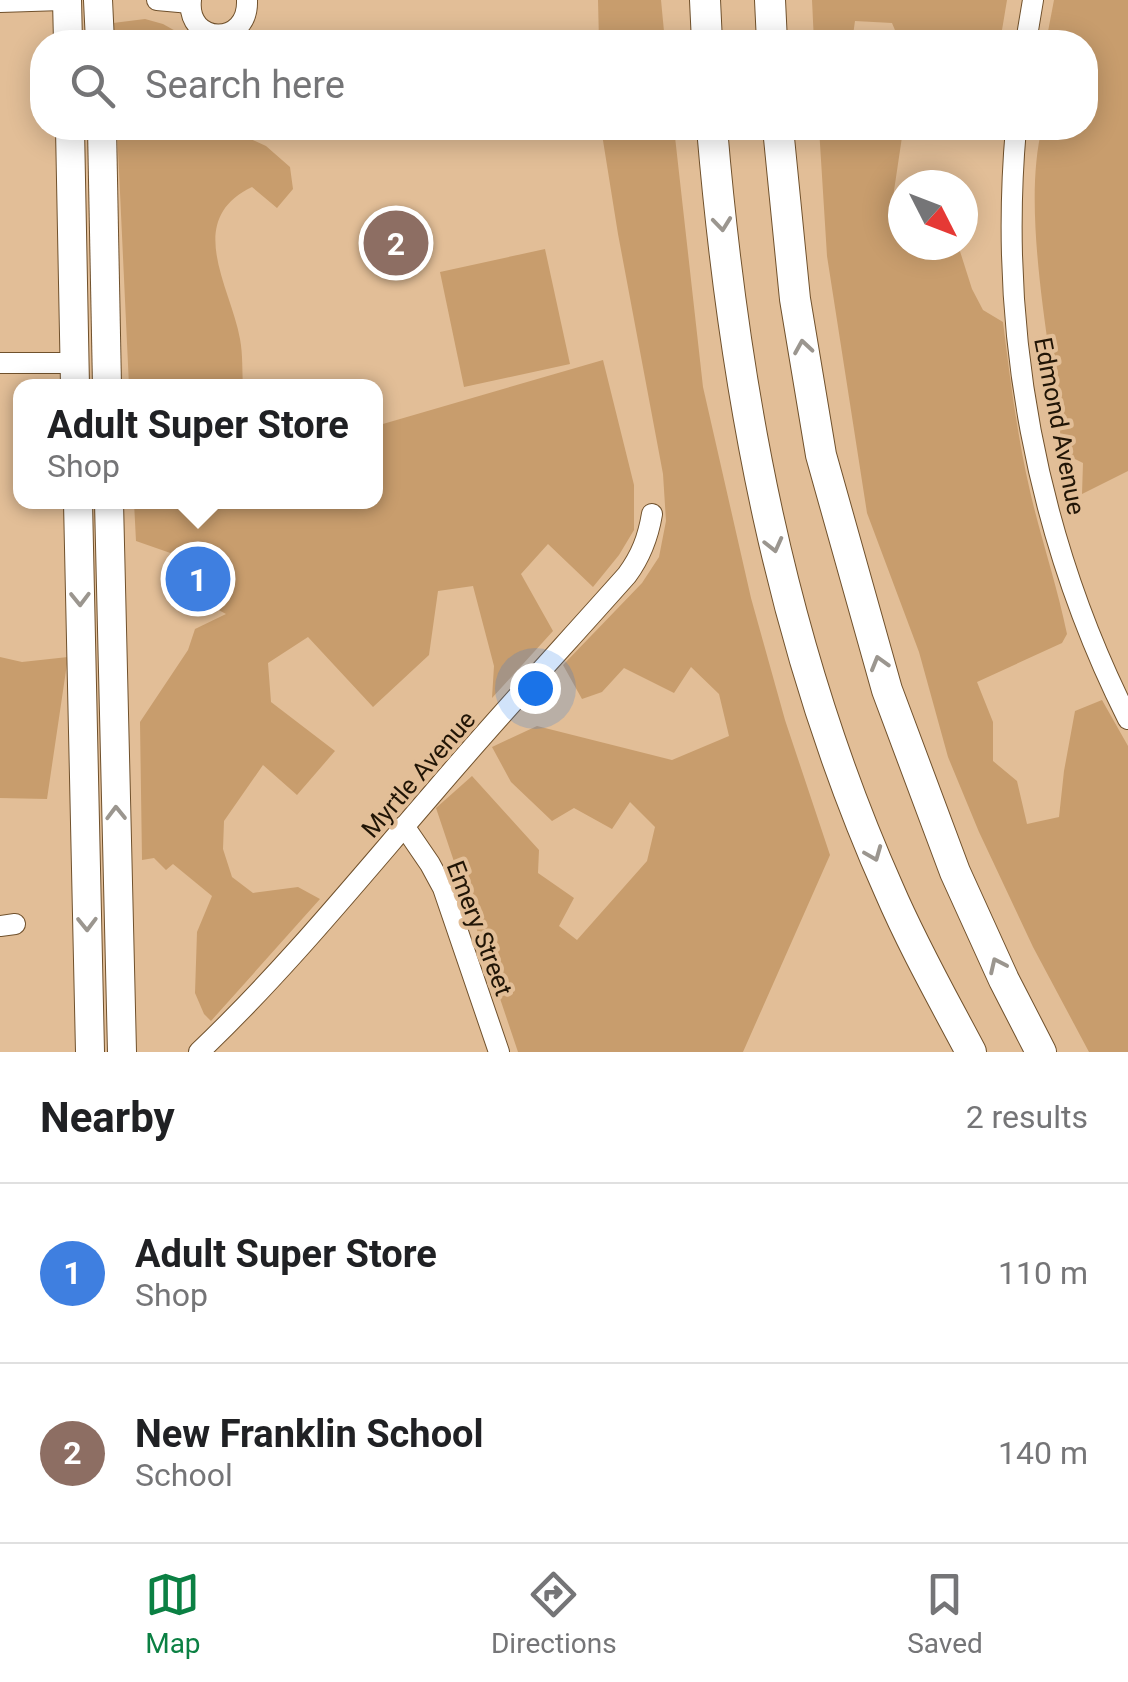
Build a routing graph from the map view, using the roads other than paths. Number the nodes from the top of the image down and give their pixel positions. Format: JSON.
{"nodes":[{"id":1,"x":64,"y":0,"type":"edge"},
{"id":2,"x":98,"y":0,"type":"edge"},
{"id":3,"x":157,"y":0,"type":"edge"},
{"id":4,"x":247,"y":0,"type":"edge"},
{"id":5,"x":705,"y":0,"type":"edge"},
{"id":6,"x":770,"y":0,"type":"edge"},
{"id":7,"x":1033,"y":0,"type":"edge"},
{"id":8,"x":28,"y":1,"type":"edge"},
{"id":9,"x":0,"y":2,"type":"edge"},
{"id":10,"x":191,"y":2,"type":"edge"},
{"id":11,"x":67,"y":30,"type":"edge"},
{"id":12,"x":99,"y":30,"type":"edge"},
{"id":13,"x":206,"y":30,"type":"edge"},
{"id":14,"x":234,"y":30,"type":"edge"},
{"id":15,"x":707,"y":30,"type":"edge"},
{"id":16,"x":771,"y":30,"type":"edge"},
{"id":17,"x":1028,"y":30,"type":"edge"},
{"id":18,"x":70,"y":140,"type":"edge"},
{"id":19,"x":102,"y":140,"type":"edge"},
{"id":20,"x":713,"y":140,"type":"edge"},
{"id":21,"x":779,"y":140,"type":"edge"},
{"id":22,"x":1016,"y":140,"type":"edge"},
{"id":23,"x":0,"y":363,"type":"edge"},
{"id":24,"x":75,"y":375,"type":"edge"},
{"id":25,"x":107,"y":379,"type":"edge"},
{"id":26,"x":78,"y":509,"type":"edge"},
{"id":27,"x":110,"y":509,"type":"edge"},
{"id":28,"x":652,"y":514,"type":"dead end"},
{"id":29,"x":1128,"y":719,"type":"edge"},
{"id":30,"x":404,"y":826,"type":"junction"},
{"id":31,"x":90,"y":1052,"type":"edge"},
{"id":32,"x":123,"y":1052,"type":"edge"},
{"id":33,"x":199,"y":1052,"type":"edge"},
{"id":34,"x":499,"y":1052,"type":"edge"},
{"id":35,"x":972,"y":1052,"type":"edge"},
{"id":36,"x":1041,"y":1052,"type":"edge"}],
"edges":[{"from":1,"to":8,"type":"street"},
{"from":1,"to":11,"type":"main road"},
{"from":2,"to":12,"type":"main road"},
{"from":3,"to":10,"type":"street"},
{"from":4,"to":14,"type":"street"},
{"from":5,"to":15,"type":"highway"},
{"from":6,"to":16,"type":"highway"},
{"from":7,"to":17,"type":"street"},
{"from":8,"to":9,"type":"street"},
{"from":10,"to":13,"type":"street"},
{"from":18,"to":24,"type":"main road"},
{"from":19,"to":25,"type":"main road"},
{"from":20,"to":35,"type":"highway","one_way":true},
{"from":36,"to":21,"type":"highway","one_way":true},
{"from":22,"to":29,"type":"street","name":"Edmond Avenue"},
{"from":23,"to":24,"type":"street"},
{"from":26,"to":31,"type":"main road","one_way":true},
{"from":32,"to":27,"type":"main road","one_way":true},
{"from":28,"to":30,"type":"street","name":"Myrtle Avenue"},
{"from":30,"to":33,"type":"street","name":"Myrtle Avenue"},
{"from":30,"to":34,"type":"street","name":"Emery Street"}]}
